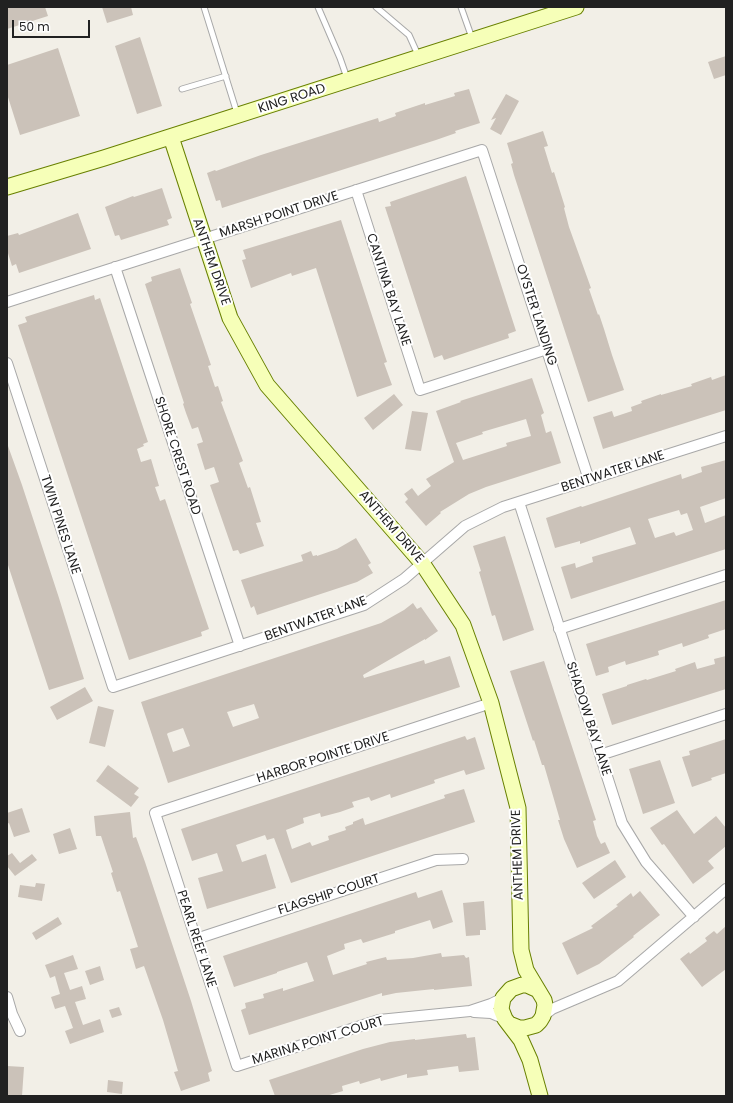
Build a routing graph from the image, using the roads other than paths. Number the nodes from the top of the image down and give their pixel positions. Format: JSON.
{"nodes":[{"id":1,"x":204,"y":7,"type":"edge"},
{"id":2,"x":318,"y":7,"type":"edge"},
{"id":3,"x":376,"y":7,"type":"edge"},
{"id":4,"x":461,"y":7,"type":"edge"},
{"id":5,"x":576,"y":7,"type":"edge"},
{"id":6,"x":473,"y":41,"type":"junction"},
{"id":7,"x":420,"y":58,"type":"junction"},
{"id":8,"x":226,"y":76,"type":"junction"},
{"id":9,"x":348,"y":81,"type":"junction"},
{"id":10,"x":182,"y":89,"type":"dead end"},
{"id":11,"x":238,"y":116,"type":"junction"},
{"id":12,"x":171,"y":137,"type":"junction"},
{"id":13,"x":482,"y":150,"type":"joint"},
{"id":14,"x":7,"y":186,"type":"edge"},
{"id":15,"x":356,"y":190,"type":"junction"},
{"id":16,"x":203,"y":239,"type":"junction"},
{"id":17,"x":115,"y":267,"type":"junction"},
{"id":18,"x":7,"y":302,"type":"edge"},
{"id":19,"x":547,"y":349,"type":"junction"},
{"id":20,"x":7,"y":363,"type":"edge"},
{"id":21,"x":726,"y":436,"type":"edge"},
{"id":22,"x":589,"y":480,"type":"junction"},
{"id":23,"x":519,"y":502,"type":"junction"},
{"id":24,"x":422,"y":563,"type":"junction"},
{"id":25,"x":726,"y":575,"type":"edge"},
{"id":26,"x":559,"y":629,"type":"junction"},
{"id":27,"x":240,"y":646,"type":"junction"},
{"id":28,"x":113,"y":687,"type":"joint"},
{"id":29,"x":491,"y":703,"type":"junction"},
{"id":30,"x":726,"y":714,"type":"edge"},
{"id":31,"x":600,"y":755,"type":"junction"},
{"id":32,"x":155,"y":813,"type":"joint"},
{"id":33,"x":463,"y":859,"type":"dead end"},
{"id":34,"x":726,"y":889,"type":"edge"},
{"id":35,"x":694,"y":917,"type":"junction"},
{"id":36,"x":196,"y":939,"type":"junction"},
{"id":37,"x":521,"y":950,"type":"junction"},
{"id":38,"x":539,"y":993,"type":"junction"},
{"id":39,"x":505,"y":995,"type":"junction"},
{"id":40,"x":7,"y":997,"type":"edge"},
{"id":41,"x":573,"y":1001,"type":"junction"},
{"id":42,"x":470,"y":1011,"type":"junction"},
{"id":43,"x":541,"y":1018,"type":"junction"},
{"id":44,"x":507,"y":1021,"type":"junction"},
{"id":45,"x":20,"y":1031,"type":"dead end"},
{"id":46,"x":532,"y":1065,"type":"junction"},
{"id":47,"x":238,"y":1066,"type":"joint"},
{"id":48,"x":540,"y":1096,"type":"edge"}],
"edges":[{"from":1,"to":8,"type":"lane"},
{"from":2,"to":9,"type":"lane"},
{"from":3,"to":7,"type":"lane"},
{"from":4,"to":6,"type":"lane"},
{"from":5,"to":6,"type":"street","name":"KING ROAD"},
{"from":6,"to":7,"type":"street","name":"KING ROAD"},
{"from":7,"to":9,"type":"street","name":"KING ROAD"},
{"from":8,"to":10,"type":"lane"},
{"from":8,"to":11,"type":"lane"},
{"from":9,"to":11,"type":"street","name":"KING ROAD"},
{"from":11,"to":12,"type":"street","name":"KING ROAD"},
{"from":12,"to":14,"type":"street","name":"KING ROAD"},
{"from":12,"to":16,"type":"street","name":"ANTHEM DRIVE"},
{"from":13,"to":15,"type":"street","name":"MARSH POINT DRIVE"},
{"from":13,"to":19,"type":"street","name":"OYSTER LANDING"},
{"from":15,"to":16,"type":"street","name":"MARSH POINT DRIVE"},
{"from":15,"to":19,"type":"street","name":"CANTINA BAY LANE"},
{"from":16,"to":17,"type":"street","name":"MARSH POINT DRIVE"},
{"from":16,"to":24,"type":"street","name":"ANTHEM DRIVE"},
{"from":17,"to":18,"type":"street","name":"MARSH POINT DRIVE"},
{"from":17,"to":27,"type":"street","name":"SHORE CREST ROAD"},
{"from":19,"to":22,"type":"street","name":"OYSTER LANDING"},
{"from":20,"to":28,"type":"street","name":"TWIN PINES LANE"},
{"from":21,"to":22,"type":"street","name":"BENTWATER LANE"},
{"from":22,"to":23,"type":"street","name":"BENTWATER LANE"},
{"from":23,"to":24,"type":"street","name":"BENTWATER LANE"},
{"from":23,"to":26,"type":"street","name":"SHADOW BAY LANE"},
{"from":24,"to":27,"type":"street","name":"BENTWATER LANE"},
{"from":24,"to":29,"type":"street","name":"ANTHEM DRIVE"},
{"from":25,"to":26,"type":"street"},
{"from":26,"to":31,"type":"street","name":"SHADOW BAY LANE"},
{"from":27,"to":28,"type":"street","name":"BENTWATER LANE"},
{"from":29,"to":32,"type":"street","name":"HARBOR POINTE DRIVE"},
{"from":29,"to":37,"type":"street","name":"ANTHEM DRIVE"},
{"from":30,"to":31,"type":"street"},
{"from":31,"to":35,"type":"street","name":"SHADOW BAY LANE"},
{"from":32,"to":36,"type":"street","name":"PEARL REEF LANE"},
{"from":33,"to":36,"type":"street","name":"FLAGSHIP COURT"},
{"from":34,"to":35,"type":"street"},
{"from":35,"to":41,"type":"street"},
{"from":36,"to":47,"type":"street","name":"PEARL REEF LANE"},
{"from":37,"to":38,"type":"street","name":"ANTHEM DRIVE"},
{"from":37,"to":39,"type":"street","name":"ANTHEM DRIVE"},
{"from":38,"to":39,"type":"street"},
{"from":38,"to":41,"type":"street"},
{"from":38,"to":43,"type":"street"},
{"from":39,"to":42,"type":"street","name":"MARINA POINT COURT"},
{"from":39,"to":44,"type":"street"},
{"from":40,"to":45,"type":"street"},
{"from":41,"to":43,"type":"street"},
{"from":42,"to":44,"type":"street","name":"MARINA POINT COURT"},
{"from":42,"to":47,"type":"street","name":"MARINA POINT COURT"},
{"from":43,"to":44,"type":"street"},
{"from":43,"to":46,"type":"street"},
{"from":44,"to":46,"type":"street"},
{"from":46,"to":48,"type":"street"}]}
